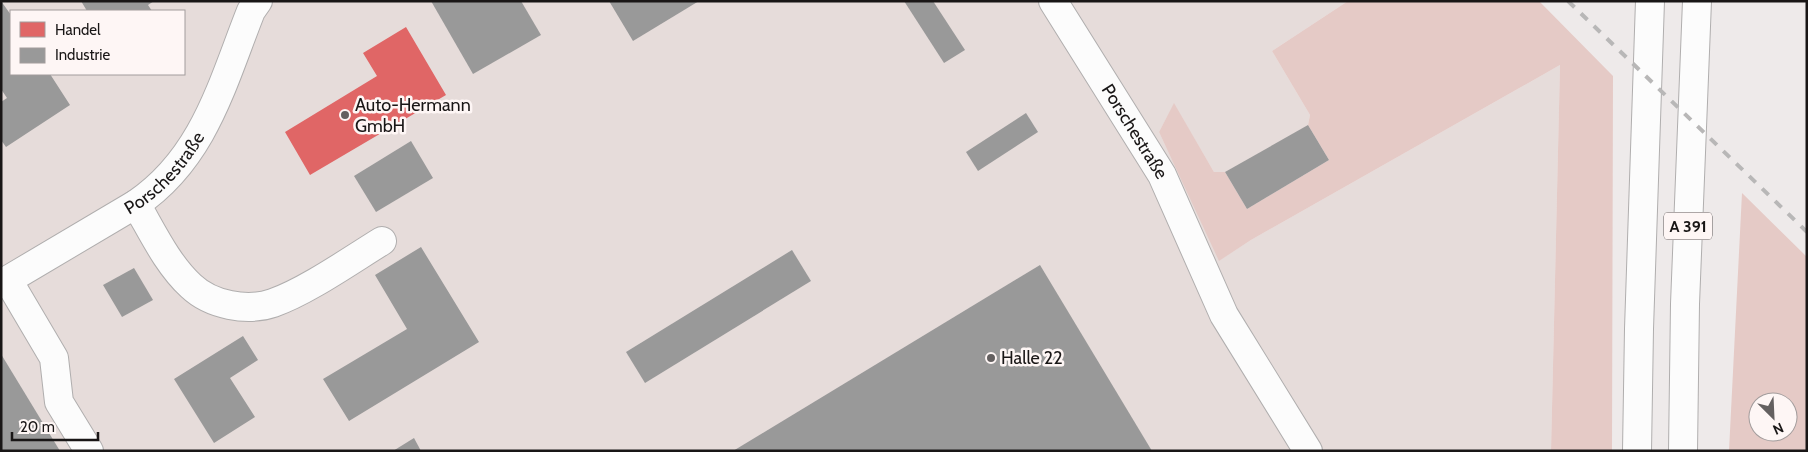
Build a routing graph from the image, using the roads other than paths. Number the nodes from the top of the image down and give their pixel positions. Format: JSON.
{"nodes":[{"id":1,"x":258,"y":1,"type":"edge"},
{"id":2,"x":1053,"y":1,"type":"edge"},
{"id":3,"x":1650,"y":1,"type":"edge"},
{"id":4,"x":1697,"y":1,"type":"edge"},
{"id":5,"x":136,"y":204,"type":"junction"},
{"id":6,"x":382,"y":241,"type":"dead end"},
{"id":7,"x":5,"y":282,"type":"edge"},
{"id":8,"x":89,"y":451,"type":"edge"},
{"id":9,"x":1308,"y":451,"type":"edge"},
{"id":10,"x":1637,"y":451,"type":"edge"},
{"id":11,"x":1682,"y":451,"type":"edge"}],
"edges":[{"from":1,"to":5,"type":"main road","name":"Porschestraße"},
{"from":2,"to":9,"type":"main road","name":"Porschestraße"},
{"from":3,"to":10,"type":"main road","number":"A 391"},
{"from":4,"to":11,"type":"main road","number":"A 391"},
{"from":5,"to":6,"type":"main road"},
{"from":5,"to":7,"type":"main road","name":"Porschestraße"},
{"from":7,"to":8,"type":"main road"}]}
